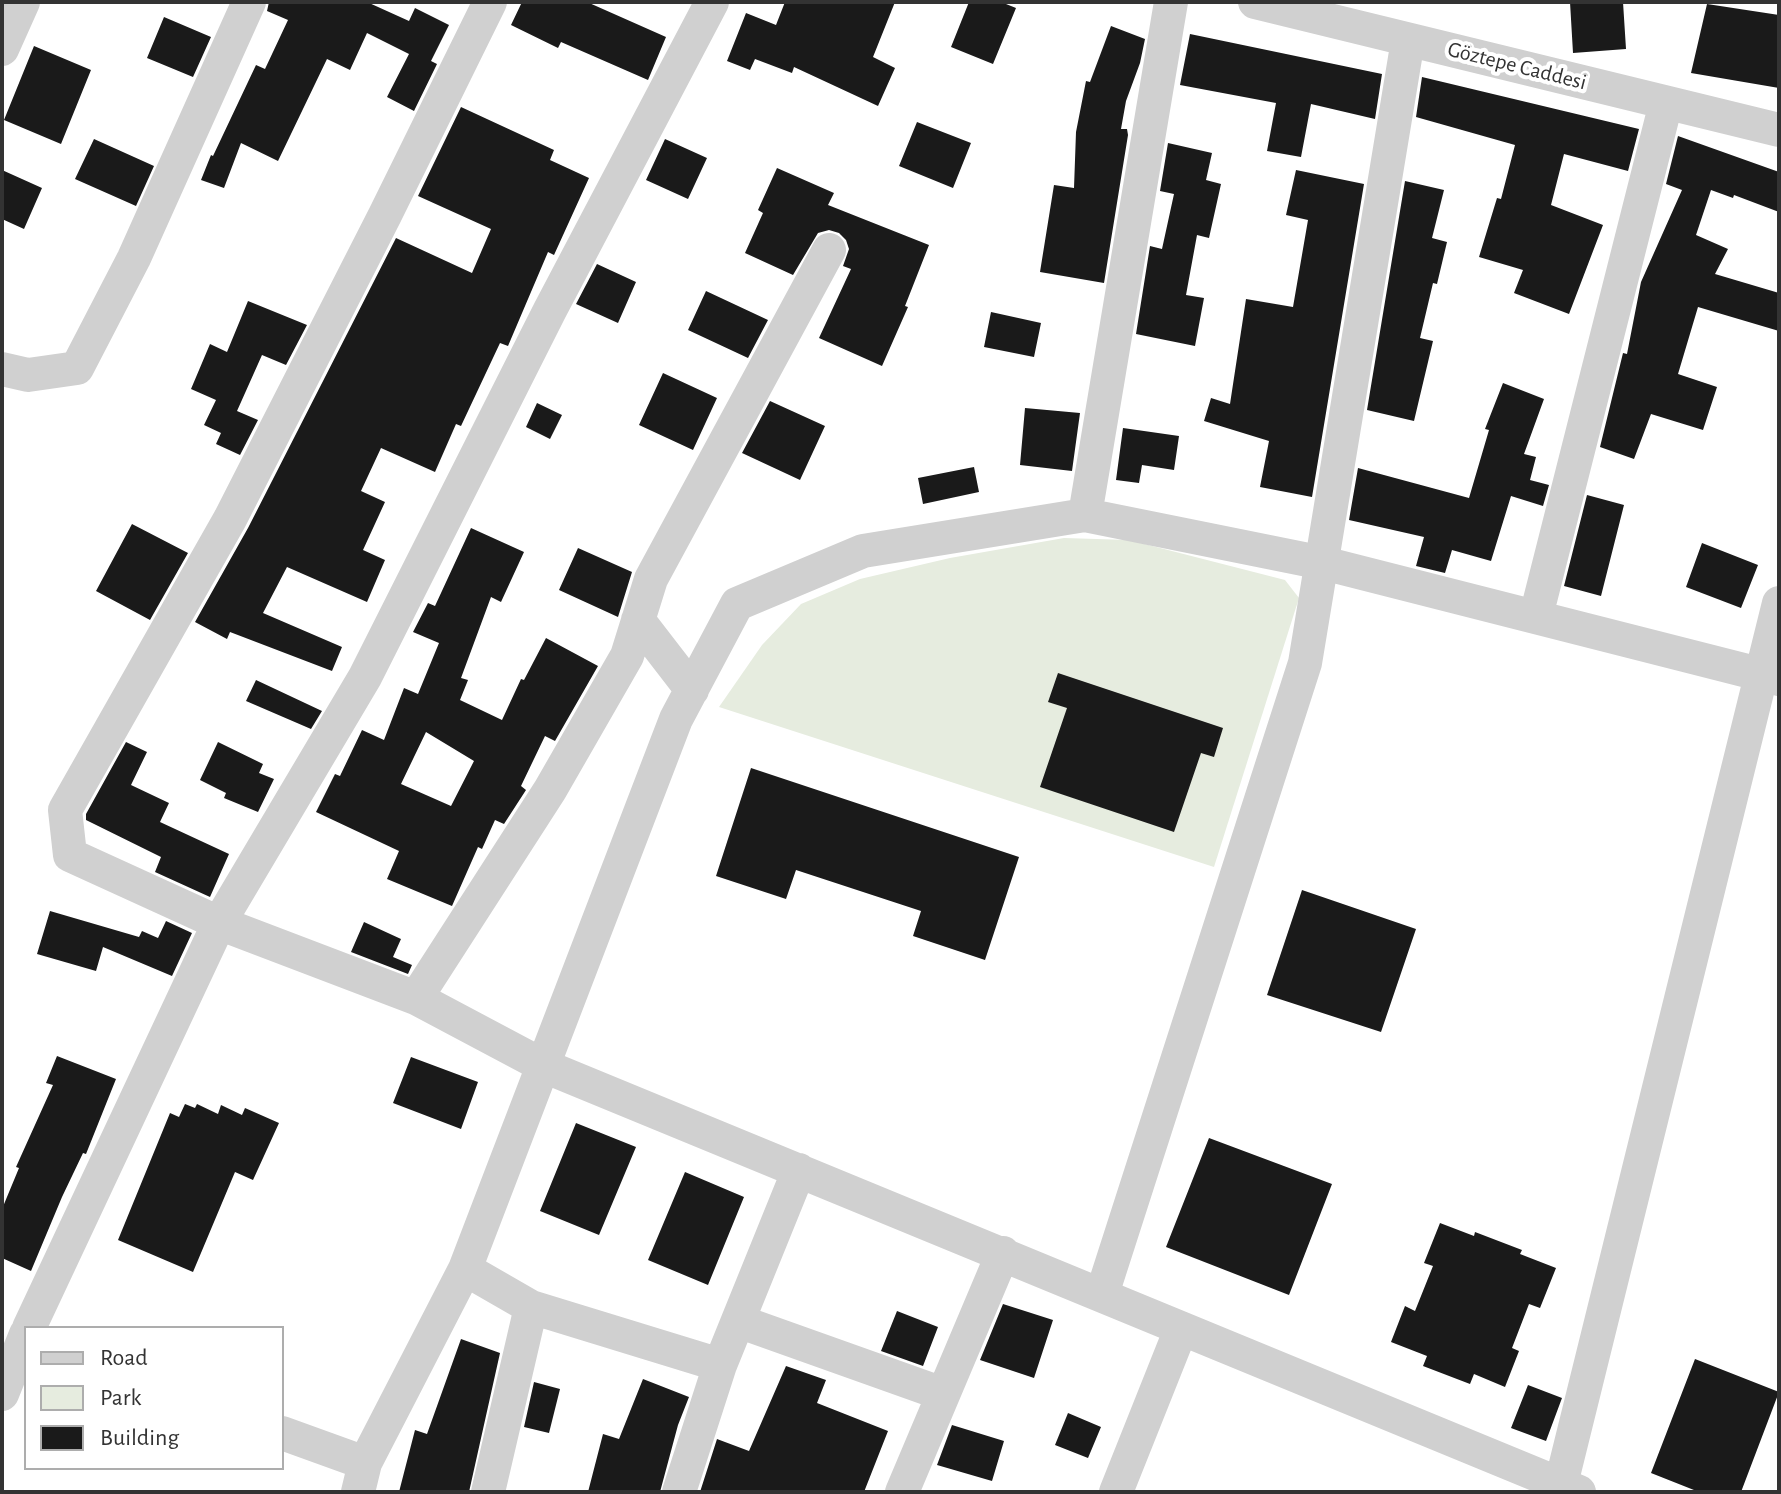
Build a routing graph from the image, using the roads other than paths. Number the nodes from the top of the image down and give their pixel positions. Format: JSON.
{"nodes":[{"id":1,"x":23,"y":2,"type":"edge"},
{"id":2,"x":249,"y":2,"type":"edge"},
{"id":3,"x":490,"y":2,"type":"edge"},
{"id":4,"x":712,"y":2,"type":"edge"},
{"id":5,"x":1171,"y":2,"type":"edge"},
{"id":6,"x":1255,"y":2,"type":"edge"},
{"id":7,"x":1408,"y":40,"type":"junction"},
{"id":8,"x":2,"y":49,"type":"edge"},
{"id":9,"x":1666,"y":103,"type":"junction"},
{"id":10,"x":1779,"y":130,"type":"edge"},
{"id":11,"x":829,"y":250,"type":"dead end"},
{"id":12,"x":2,"y":369,"type":"edge"},
{"id":13,"x":1085,"y":515,"type":"junction"},
{"id":14,"x":1323,"y":563,"type":"junction"},
{"id":15,"x":1779,"y":603,"type":"edge"},
{"id":16,"x":1536,"y":616,"type":"junction"},
{"id":17,"x":638,"y":620,"type":"junction"},
{"id":18,"x":1770,"y":677,"type":"edge"},
{"id":19,"x":692,"y":690,"type":"junction"},
{"id":20,"x":219,"y":923,"type":"junction"},
{"id":21,"x":416,"y":998,"type":"junction"},
{"id":22,"x":544,"y":1066,"type":"junction"},
{"id":23,"x":799,"y":1170,"type":"junction"},
{"id":24,"x":1003,"y":1253,"type":"junction"},
{"id":25,"x":465,"y":1269,"type":"junction"},
{"id":26,"x":1102,"y":1294,"type":"junction"},
{"id":27,"x":531,"y":1307,"type":"junction"},
{"id":28,"x":738,"y":1321,"type":"junction"},
{"id":29,"x":31,"y":1326,"type":"edge"},
{"id":30,"x":1181,"y":1329,"type":"junction"},
{"id":31,"x":24,"y":1341,"type":"edge"},
{"id":32,"x":720,"y":1365,"type":"junction"},
{"id":33,"x":2,"y":1394,"type":"edge"},
{"id":34,"x":943,"y":1394,"type":"junction"},
{"id":35,"x":284,"y":1434,"type":"edge"},
{"id":36,"x":362,"y":1477,"type":"edge"},
{"id":37,"x":1567,"y":1490,"type":"edge"},
{"id":38,"x":488,"y":1492,"type":"edge"},
{"id":39,"x":679,"y":1492,"type":"edge"},
{"id":40,"x":902,"y":1492,"type":"edge"},
{"id":41,"x":1116,"y":1492,"type":"edge"}],
"edges":[{"from":1,"to":8,"type":"street"},
{"from":2,"to":12,"type":"street"},
{"from":3,"to":20,"type":"street"},
{"from":4,"to":20,"type":"street"},
{"from":5,"to":13,"type":"street"},
{"from":6,"to":7,"type":"street","name":"Göztepe Caddesi"},
{"from":7,"to":9,"type":"street","name":"Göztepe Caddesi"},
{"from":7,"to":14,"type":"street"},
{"from":9,"to":10,"type":"street","name":"Göztepe Caddesi"},
{"from":9,"to":16,"type":"street"},
{"from":11,"to":17,"type":"street"},
{"from":13,"to":14,"type":"street"},
{"from":13,"to":19,"type":"street"},
{"from":14,"to":16,"type":"street"},
{"from":14,"to":26,"type":"street"},
{"from":15,"to":18,"type":"street"},
{"from":16,"to":18,"type":"street"},
{"from":17,"to":19,"type":"street"},
{"from":17,"to":21,"type":"street"},
{"from":18,"to":37,"type":"street"},
{"from":19,"to":22,"type":"street"},
{"from":20,"to":21,"type":"street"},
{"from":20,"to":29,"type":"street"},
{"from":21,"to":22,"type":"street"},
{"from":22,"to":23,"type":"street"},
{"from":22,"to":25,"type":"street"},
{"from":23,"to":24,"type":"street"},
{"from":23,"to":28,"type":"street"},
{"from":24,"to":26,"type":"street"},
{"from":24,"to":34,"type":"street"},
{"from":25,"to":27,"type":"street"},
{"from":25,"to":36,"type":"street"},
{"from":26,"to":30,"type":"street"},
{"from":27,"to":32,"type":"street"},
{"from":27,"to":38,"type":"street"},
{"from":28,"to":32,"type":"street"},
{"from":28,"to":34,"type":"street"},
{"from":30,"to":37,"type":"street"},
{"from":30,"to":41,"type":"street"},
{"from":31,"to":33,"type":"street"},
{"from":32,"to":39,"type":"street"},
{"from":34,"to":40,"type":"street"},
{"from":35,"to":36,"type":"street"}]}
